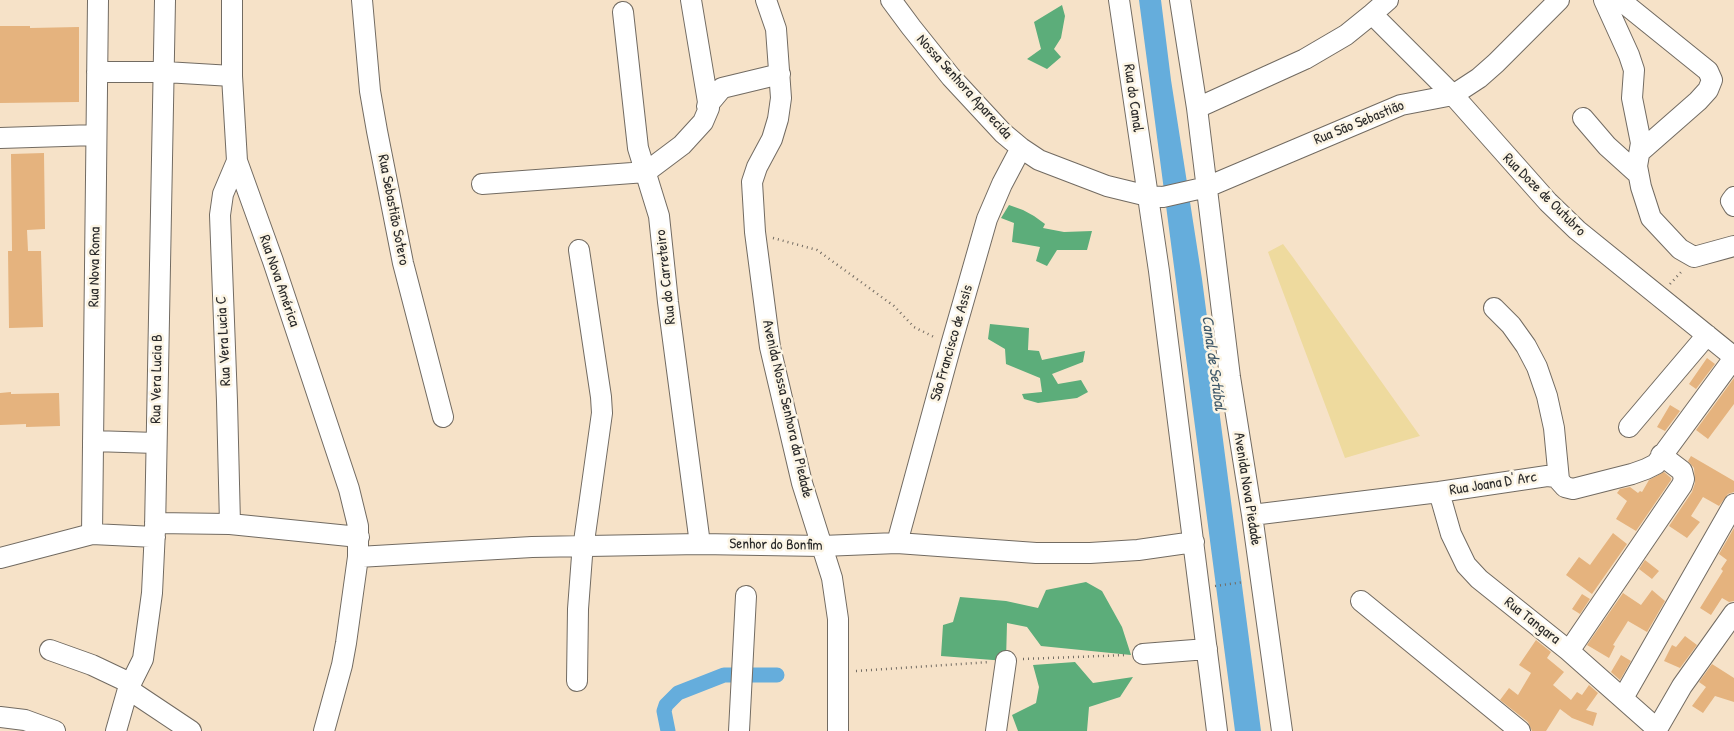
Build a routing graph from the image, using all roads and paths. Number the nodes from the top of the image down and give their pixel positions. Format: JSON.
{"nodes":[{"id":1,"x":98,"y":0,"type":"edge"},
{"id":2,"x":165,"y":0,"type":"edge"},
{"id":3,"x":232,"y":0,"type":"edge"},
{"id":4,"x":362,"y":0,"type":"edge"},
{"id":5,"x":691,"y":0,"type":"edge"},
{"id":6,"x":766,"y":0,"type":"edge"},
{"id":7,"x":891,"y":0,"type":"edge"},
{"id":8,"x":1119,"y":0,"type":"edge"},
{"id":9,"x":1180,"y":0,"type":"edge"},
{"id":10,"x":1388,"y":0,"type":"edge"},
{"id":11,"x":1559,"y":0,"type":"edge"},
{"id":12,"x":1604,"y":0,"type":"edge"},
{"id":13,"x":1620,"y":0,"type":"edge"},
{"id":14,"x":623,"y":12,"type":"dead end"},
{"id":15,"x":1372,"y":14,"type":"junction"},
{"id":16,"x":97,"y":72,"type":"junction"},
{"id":17,"x":165,"y":72,"type":"junction"},
{"id":18,"x":780,"y":74,"type":"junction"},
{"id":19,"x":232,"y":76,"type":"junction"},
{"id":20,"x":1453,"y":95,"type":"junction"},
{"id":21,"x":707,"y":106,"type":"junction"},
{"id":22,"x":1197,"y":108,"type":"junction"},
{"id":23,"x":1583,"y":118,"type":"dead end"},
{"id":24,"x":96,"y":135,"type":"junction"},
{"id":25,"x":0,"y":138,"type":"edge"},
{"id":26,"x":1021,"y":148,"type":"junction"},
{"id":27,"x":1641,"y":150,"type":"junction"},
{"id":28,"x":237,"y":161,"type":"junction"},
{"id":29,"x":646,"y":172,"type":"junction"},
{"id":30,"x":1638,"y":174,"type":"junction"},
{"id":31,"x":482,"y":184,"type":"dead end"},
{"id":32,"x":1199,"y":189,"type":"junction"},
{"id":33,"x":1155,"y":197,"type":"junction"},
{"id":34,"x":1734,"y":197,"type":"edge"},
{"id":35,"x":1734,"y":206,"type":"edge"},
{"id":36,"x":755,"y":232,"type":"junction"},
{"id":37,"x":1734,"y":246,"type":"edge"},
{"id":38,"x":579,"y":250,"type":"dead end"},
{"id":39,"x":1694,"y":257,"type":"junction"},
{"id":40,"x":1659,"y":297,"type":"junction"},
{"id":41,"x":1494,"y":308,"type":"dead end"},
{"id":42,"x":1707,"y":335,"type":"junction"},
{"id":43,"x":951,"y":346,"type":"junction"},
{"id":44,"x":1734,"y":358,"type":"edge"},
{"id":45,"x":442,"y":417,"type":"dead end"},
{"id":46,"x":1629,"y":427,"type":"dead end"},
{"id":47,"x":93,"y":441,"type":"junction"},
{"id":48,"x":156,"y":443,"type":"junction"},
{"id":49,"x":1661,"y":455,"type":"junction"},
{"id":50,"x":1559,"y":480,"type":"junction"},
{"id":51,"x":1439,"y":492,"type":"junction"},
{"id":52,"x":1734,"y":504,"type":"edge"},
{"id":53,"x":1252,"y":515,"type":"junction"},
{"id":54,"x":230,"y":524,"type":"junction"},
{"id":55,"x":155,"y":530,"type":"junction"},
{"id":56,"x":92,"y":534,"type":"junction"},
{"id":57,"x":359,"y":537,"type":"junction"},
{"id":58,"x":1194,"y":542,"type":"junction"},
{"id":59,"x":898,"y":543,"type":"junction"},
{"id":60,"x":700,"y":544,"type":"junction"},
{"id":61,"x":822,"y":546,"type":"junction"},
{"id":62,"x":583,"y":551,"type":"junction"},
{"id":63,"x":358,"y":557,"type":"junction"},
{"id":64,"x":0,"y":558,"type":"edge"},
{"id":65,"x":1244,"y":582,"type":"dead end"},
{"id":66,"x":1216,"y":586,"type":"dead end"},
{"id":67,"x":746,"y":596,"type":"dead end"},
{"id":68,"x":1361,"y":601,"type":"dead end"},
{"id":69,"x":1734,"y":613,"type":"edge"},
{"id":70,"x":50,"y":650,"type":"dead end"},
{"id":71,"x":1207,"y":650,"type":"junction"},
{"id":72,"x":1570,"y":650,"type":"junction"},
{"id":73,"x":1143,"y":654,"type":"dead end"},
{"id":74,"x":1006,"y":660,"type":"dead end"},
{"id":75,"x":577,"y":681,"type":"dead end"},
{"id":76,"x":129,"y":686,"type":"junction"},
{"id":77,"x":1623,"y":698,"type":"junction"},
{"id":78,"x":0,"y":717,"type":"edge"},
{"id":79,"x":1656,"y":730,"type":"edge"},
{"id":80,"x":54,"y":731,"type":"edge"},
{"id":81,"x":116,"y":731,"type":"edge"},
{"id":82,"x":191,"y":731,"type":"edge"},
{"id":83,"x":324,"y":731,"type":"edge"},
{"id":84,"x":740,"y":731,"type":"edge"},
{"id":85,"x":838,"y":731,"type":"edge"},
{"id":86,"x":996,"y":731,"type":"edge"},
{"id":87,"x":1217,"y":731,"type":"edge"},
{"id":88,"x":1282,"y":731,"type":"edge"},
{"id":89,"x":1520,"y":731,"type":"edge"}],
"edges":[{"from":1,"to":16,"type":"street","name":"Rua Nova Roma"},
{"from":2,"to":17,"type":"street","name":"Rua Vera Lucia B"},
{"from":3,"to":19,"type":"street","name":"Rua Nova América"},
{"from":4,"to":45,"type":"street","name":"Rua Sebastião Sotero"},
{"from":5,"to":21,"type":"street"},
{"from":6,"to":18,"type":"street","name":"Avenida Nossa Senhora da Piedade"},
{"from":7,"to":26,"type":"street","name":"Nossa Senhora Aparecida"},
{"from":8,"to":33,"type":"street","name":"Rua do Canal"},
{"from":9,"to":22,"type":"street"},
{"from":10,"to":15,"type":"street"},
{"from":11,"to":20,"type":"street","name":"Rua São Sebastião"},
{"from":12,"to":27,"type":"street"},
{"from":13,"to":27,"type":"street"},
{"from":14,"to":29,"type":"street","name":"Rua do Carreteiro"},
{"from":15,"to":20,"type":"street","name":"Rua Doze de Outubro"},
{"from":15,"to":22,"type":"street"},
{"from":16,"to":17,"type":"street"},
{"from":16,"to":24,"type":"street","name":"Rua Nova Roma"},
{"from":17,"to":19,"type":"street"},
{"from":17,"to":48,"type":"street","name":"Rua Vera Lucia B"},
{"from":18,"to":21,"type":"street"},
{"from":18,"to":36,"type":"street","name":"Avenida Nossa Senhora da Piedade"},
{"from":19,"to":28,"type":"street","name":"Rua Nova América"},
{"from":20,"to":32,"type":"street","name":"Rua São Sebastião"},
{"from":20,"to":40,"type":"street","name":"Rua Doze de Outubro"},
{"from":21,"to":29,"type":"street"},
{"from":22,"to":32,"type":"street"},
{"from":23,"to":30,"type":"street"},
{"from":24,"to":25,"type":"street"},
{"from":24,"to":47,"type":"street","name":"Rua Nova Roma"},
{"from":26,"to":33,"type":"street","name":"Nossa Senhora Aparecida"},
{"from":26,"to":43,"type":"street","name":"São Francisco de Assis"},
{"from":27,"to":30,"type":"street"},
{"from":28,"to":54,"type":"street","name":"Rua Vera Lucia C"},
{"from":28,"to":57,"type":"street","name":"Rua Nova América"},
{"from":29,"to":31,"type":"street"},
{"from":29,"to":60,"type":"street","name":"Rua do Carreteiro"},
{"from":30,"to":39,"type":"street"},
{"from":32,"to":33,"type":"street","name":"Nossa Senhora Aparecida"},
{"from":32,"to":53,"type":"street","name":"Avenida Nova Piedade"},
{"from":33,"to":58,"type":"street"},
{"from":34,"to":35,"type":"street"},
{"from":36,"to":43,"type":"path"},
{"from":36,"to":61,"type":"street","name":"Avenida Nossa Senhora da Piedade"},
{"from":37,"to":39,"type":"street"},
{"from":38,"to":62,"type":"street"},
{"from":39,"to":40,"type":"path"},
{"from":40,"to":42,"type":"street","name":"Rua Doze de Outubro"},
{"from":41,"to":50,"type":"street"},
{"from":42,"to":44,"type":"street","name":"Rua Doze de Outubro"},
{"from":42,"to":46,"type":"street"},
{"from":43,"to":59,"type":"street","name":"São Francisco de Assis"},
{"from":44,"to":49,"type":"street","name":"Rua Joana D' Arc"},
{"from":47,"to":48,"type":"street"},
{"from":47,"to":56,"type":"street","name":"Rua Nova Roma"},
{"from":48,"to":55,"type":"street","name":"Rua Vera Lucia B"},
{"from":49,"to":50,"type":"street","name":"Rua Joana D' Arc"},
{"from":49,"to":72,"type":"street"},
{"from":50,"to":51,"type":"street","name":"Rua Joana D' Arc"},
{"from":51,"to":53,"type":"street","name":"Rua Joana D' Arc"},
{"from":51,"to":72,"type":"street","name":"Rua Tangara"},
{"from":52,"to":77,"type":"street"},
{"from":53,"to":88,"type":"street","name":"Avenida Nova Piedade"},
{"from":54,"to":55,"type":"street"},
{"from":54,"to":57,"type":"street"},
{"from":55,"to":56,"type":"street"},
{"from":55,"to":76,"type":"street","name":"Rua Vera Lucia B"},
{"from":56,"to":64,"type":"street"},
{"from":57,"to":63,"type":"street","name":"Rua Nova América"},
{"from":58,"to":59,"type":"street","name":"Senhor do Bonfim"},
{"from":58,"to":71,"type":"street"},
{"from":59,"to":61,"type":"street","name":"Senhor do Bonfim"},
{"from":60,"to":61,"type":"street","name":"Senhor do Bonfim"},
{"from":60,"to":62,"type":"street","name":"Senhor do Bonfim"},
{"from":61,"to":85,"type":"street","name":"Avenida Nossa Senhora da Piedade"},
{"from":62,"to":63,"type":"street","name":"Senhor do Bonfim"},
{"from":62,"to":75,"type":"street"},
{"from":63,"to":83,"type":"street","name":"Rua Nova América"},
{"from":65,"to":66,"type":"path"},
{"from":67,"to":84,"type":"street"},
{"from":68,"to":89,"type":"street"},
{"from":69,"to":79,"type":"street"},
{"from":70,"to":76,"type":"street"},
{"from":71,"to":73,"type":"street"},
{"from":71,"to":87,"type":"street"},
{"from":72,"to":77,"type":"street","name":"Rua Tangara"},
{"from":74,"to":86,"type":"street"},
{"from":76,"to":81,"type":"street","name":"Rua Vera Lucia B"},
{"from":76,"to":82,"type":"street"},
{"from":77,"to":79,"type":"street","name":"Rua Tangara"},
{"from":78,"to":80,"type":"street"}]}
